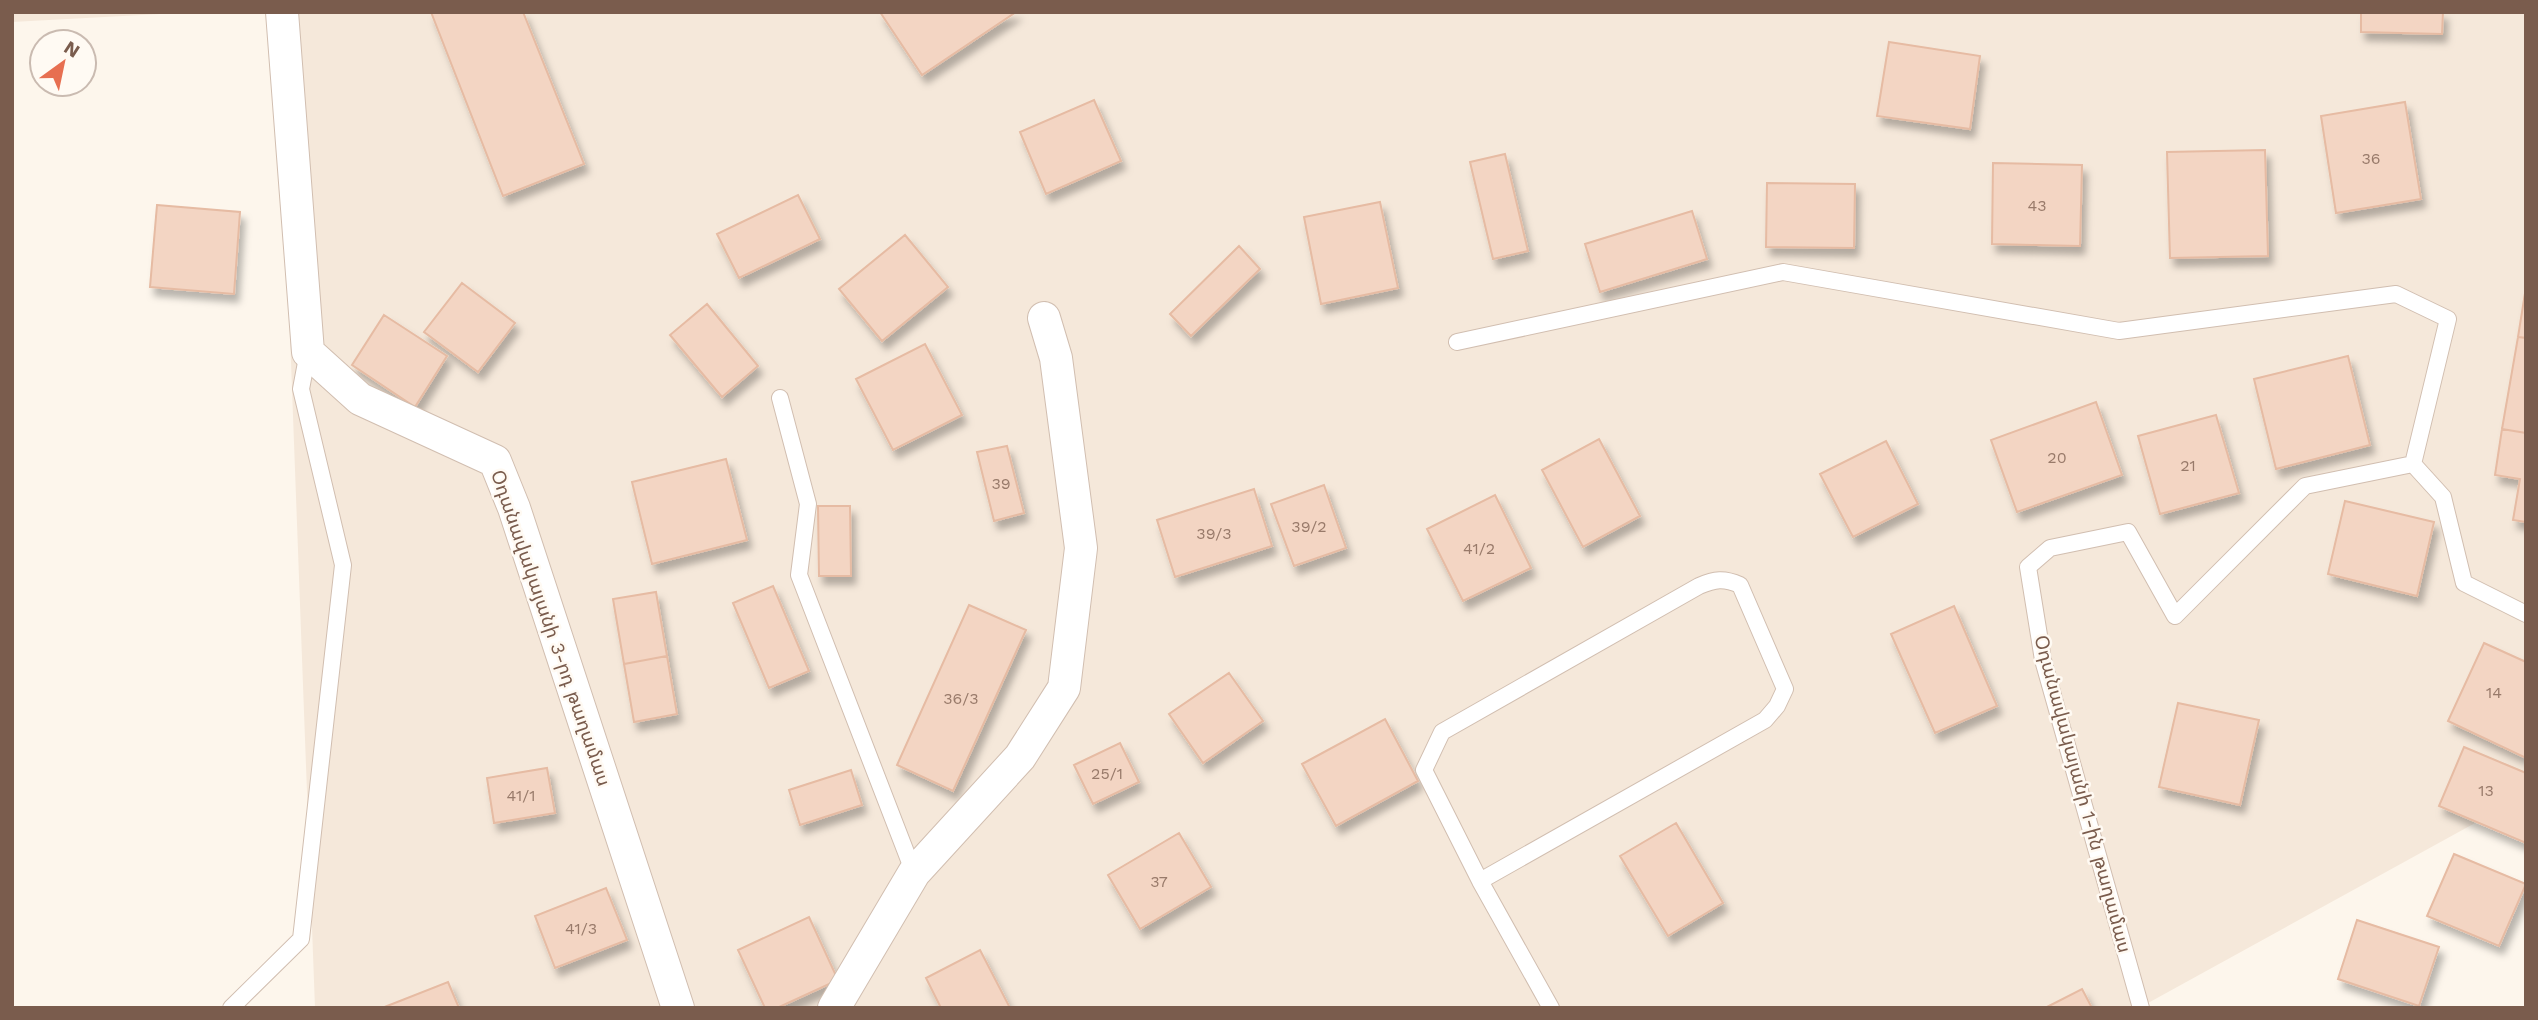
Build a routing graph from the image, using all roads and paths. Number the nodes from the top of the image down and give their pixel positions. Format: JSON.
{"nodes":[{"id":1,"x":282,"y":12,"type":"edge"},
{"id":2,"x":1044,"y":318,"type":"dead end"},
{"id":3,"x":1457,"y":342,"type":"dead end"},
{"id":4,"x":308,"y":352,"type":"junction"},
{"id":5,"x":780,"y":398,"type":"dead end"},
{"id":6,"x":2413,"y":464,"type":"junction"},
{"id":7,"x":2526,"y":614,"type":"edge"},
{"id":8,"x":914,"y":873,"type":"junction"},
{"id":9,"x":1480,"y":881,"type":"junction"},
{"id":10,"x":231,"y":1008,"type":"edge"},
{"id":11,"x":678,"y":1008,"type":"edge"},
{"id":12,"x":834,"y":1008,"type":"edge"},
{"id":13,"x":1550,"y":1008,"type":"edge"},
{"id":14,"x":2141,"y":1008,"type":"edge"}],
"edges":[{"from":1,"to":4,"type":"street"},
{"from":2,"to":8,"type":"street"},
{"from":3,"to":6,"type":"lane"},
{"from":4,"to":10,"type":"lane"},
{"from":4,"to":11,"type":"street","name":"Օդանավակայանի 3-րդ թաղամաս"},
{"from":5,"to":8,"type":"lane"},
{"from":6,"to":7,"type":"lane"},
{"from":6,"to":14,"type":"lane","name":"Օդանավակայանի 1-ին թաղամաս"},
{"from":8,"to":12,"type":"street"},
{"from":9,"to":9,"type":"lane"},
{"from":9,"to":13,"type":"lane"}]}
